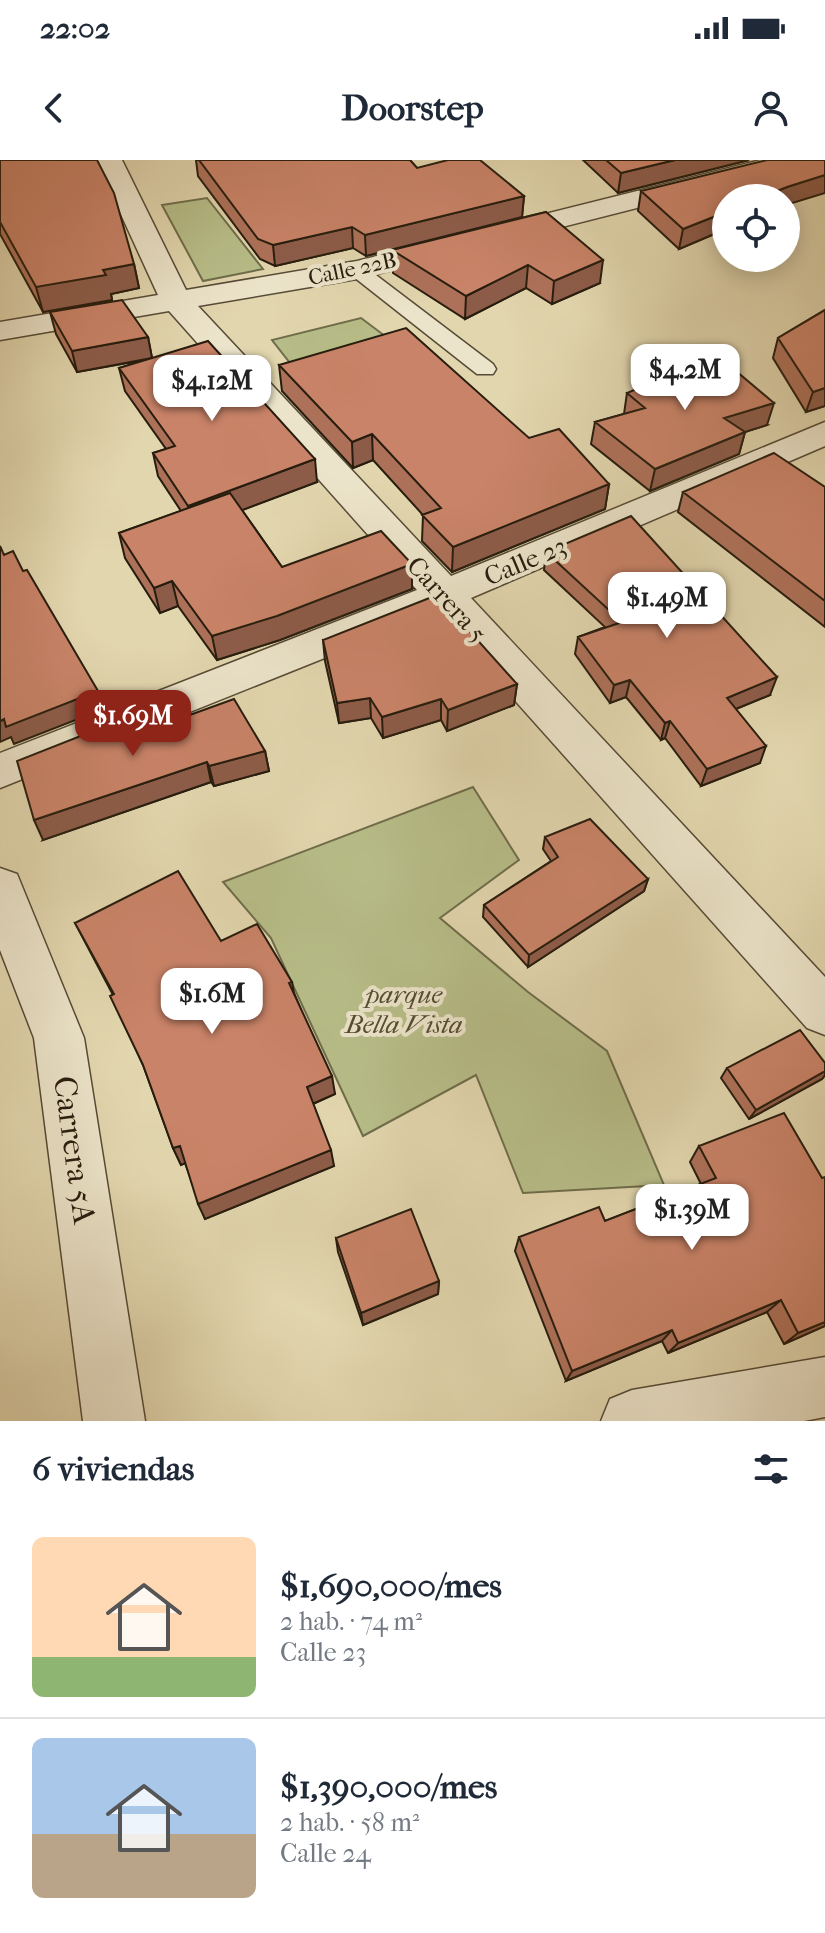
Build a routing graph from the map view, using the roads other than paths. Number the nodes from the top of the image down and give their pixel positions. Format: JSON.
{"nodes":[{"id":1,"x":109,"y":160,"type":"edge"},
{"id":2,"x":793,"y":160,"type":"edge"},
{"id":3,"x":357,"y":270,"type":"junction"},
{"id":4,"x":176,"y":301,"type":"junction"},
{"id":5,"x":0,"y":331,"type":"edge"},
{"id":6,"x":485,"y":369,"type":"dead end"},
{"id":7,"x":825,"y":433,"type":"edge"},
{"id":8,"x":443,"y":595,"type":"junction"},
{"id":9,"x":0,"y":771,"type":"edge"},
{"id":10,"x":0,"y":888,"type":"edge"},
{"id":11,"x":825,"y":1012,"type":"edge"},
{"id":12,"x":825,"y":1387,"type":"edge"},
{"id":13,"x":114,"y":1421,"type":"edge"},
{"id":14,"x":632,"y":1421,"type":"edge"}],
"edges":[{"from":1,"to":4,"type":"street","name":"Carrera 5"},
{"from":2,"to":3,"type":"street","name":"Calle 22B"},
{"from":3,"to":4,"type":"street","name":"Calle 22B"},
{"from":3,"to":6,"type":"lane"},
{"from":4,"to":5,"type":"street","name":"Calle 22B"},
{"from":4,"to":8,"type":"street","name":"Carrera 5"},
{"from":7,"to":8,"type":"street","name":"Calle 23"},
{"from":8,"to":9,"type":"street","name":"Calle 23"},
{"from":8,"to":11,"type":"street","name":"Carrera 5"},
{"from":10,"to":13,"type":"street","name":"Carrera 5A"},
{"from":12,"to":14,"type":"street"}]}
